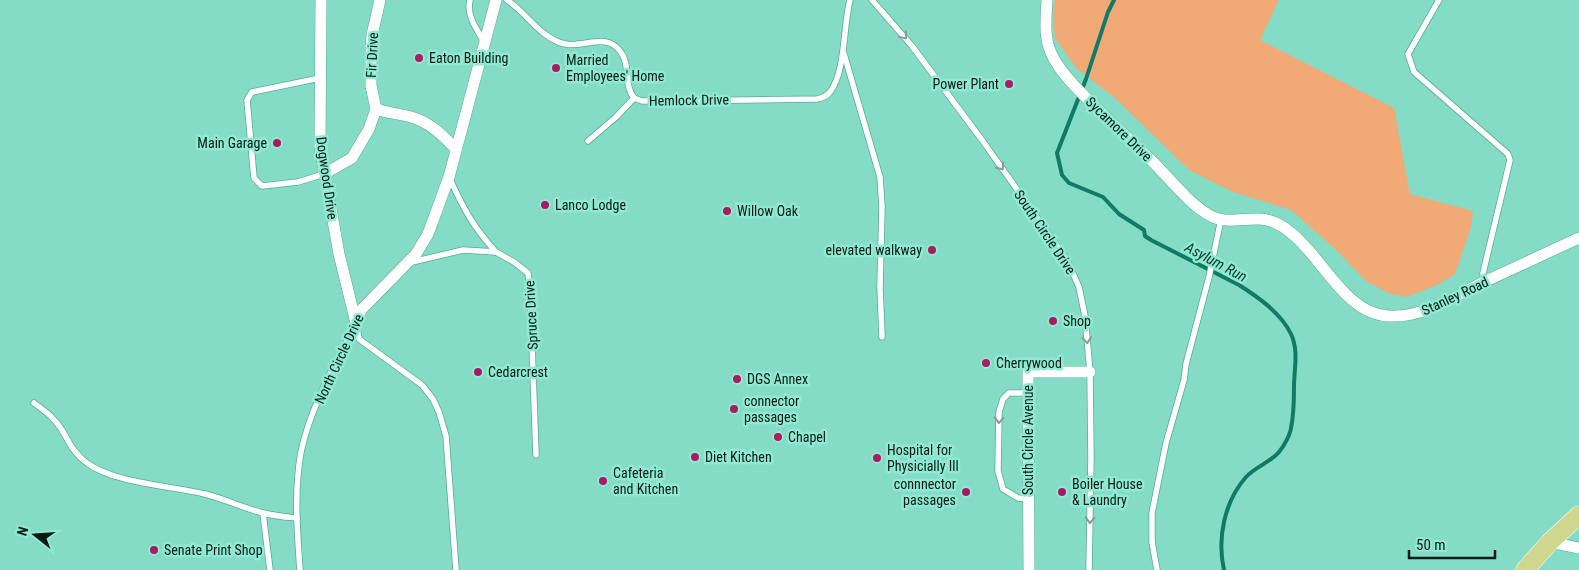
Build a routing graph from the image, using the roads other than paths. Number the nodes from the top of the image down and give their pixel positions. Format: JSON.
{"nodes":[{"id":1,"x":321,"y":0,"type":"edge"},
{"id":2,"x":380,"y":0,"type":"edge"},
{"id":3,"x":470,"y":0,"type":"edge"},
{"id":4,"x":496,"y":0,"type":"edge"},
{"id":5,"x":507,"y":0,"type":"edge"},
{"id":6,"x":850,"y":0,"type":"edge"},
{"id":7,"x":872,"y":0,"type":"edge"},
{"id":8,"x":1046,"y":0,"type":"edge"},
{"id":9,"x":1439,"y":0,"type":"edge"},
{"id":10,"x":484,"y":42,"type":"junction"},
{"id":11,"x":844,"y":53,"type":"junction"},
{"id":12,"x":321,"y":78,"type":"junction"},
{"id":13,"x":634,"y":98,"type":"junction"},
{"id":14,"x":376,"y":109,"type":"junction"},
{"id":15,"x":588,"y":141,"type":"dead end"},
{"id":16,"x":456,"y":149,"type":"junction"},
{"id":17,"x":324,"y":174,"type":"junction"},
{"id":18,"x":449,"y":177,"type":"junction"},
{"id":19,"x":1221,"y":219,"type":"junction"},
{"id":20,"x":1240,"y":219,"type":"joint"},
{"id":21,"x":1579,"y":238,"type":"edge"},
{"id":22,"x":496,"y":252,"type":"junction"},
{"id":23,"x":409,"y":262,"type":"junction"},
{"id":24,"x":1484,"y":282,"type":"junction"},
{"id":25,"x":356,"y":322,"type":"junction"},
{"id":26,"x":882,"y":337,"type":"dead end"},
{"id":27,"x":1090,"y":372,"type":"junction"},
{"id":28,"x":1028,"y":392,"type":"junction"},
{"id":29,"x":34,"y":403,"type":"dead end"},
{"id":30,"x":536,"y":455,"type":"dead end"},
{"id":31,"x":1028,"y":499,"type":"junction"},
{"id":32,"x":263,"y":513,"type":"junction"},
{"id":33,"x":1579,"y":515,"type":"edge"},
{"id":34,"x":297,"y":518,"type":"junction"},
{"id":35,"x":1550,"y":542,"type":"junction"},
{"id":36,"x":1579,"y":548,"type":"edge"},
{"id":37,"x":270,"y":570,"type":"edge"},
{"id":38,"x":300,"y":570,"type":"edge"},
{"id":39,"x":456,"y":570,"type":"edge"},
{"id":40,"x":1029,"y":570,"type":"edge"},
{"id":41,"x":1089,"y":570,"type":"edge"},
{"id":42,"x":1157,"y":570,"type":"edge"},
{"id":43,"x":1525,"y":570,"type":"edge"}],
"edges":[{"from":1,"to":12,"type":"street","name":"Dogwood Drive"},
{"from":2,"to":14,"type":"street","name":"Fir Drive"},
{"from":3,"to":10,"type":"lane"},
{"from":4,"to":10,"type":"street","name":"North Circle Drive"},
{"from":5,"to":13,"type":"lane","name":"Hemlock Drive"},
{"from":6,"to":11,"type":"lane","name":"Hemlock Drive"},
{"from":7,"to":27,"type":"lane","name":"South Circle Drive","one_way":true},
{"from":8,"to":19,"type":"street","name":"Sycamore Drive"},
{"from":9,"to":24,"type":"lane"},
{"from":10,"to":16,"type":"street","name":"North Circle Drive"},
{"from":11,"to":13,"type":"lane","name":"Hemlock Drive"},
{"from":11,"to":26,"type":"lane"},
{"from":12,"to":17,"type":"street","name":"Dogwood Drive"},
{"from":12,"to":17,"type":"lane"},
{"from":13,"to":15,"type":"lane"},
{"from":14,"to":16,"type":"street"},
{"from":14,"to":17,"type":"street"},
{"from":16,"to":18,"type":"street","name":"North Circle Drive"},
{"from":17,"to":25,"type":"street","name":"Dogwood Drive"},
{"from":18,"to":22,"type":"lane","name":"Spruce Drive"},
{"from":18,"to":23,"type":"street","name":"North Circle Drive"},
{"from":19,"to":20,"type":"street","name":"Sycamore Drive"},
{"from":19,"to":42,"type":"lane"},
{"from":20,"to":24,"type":"street","name":"Stanley Road"},
{"from":21,"to":24,"type":"street","name":"Stanley Road"},
{"from":22,"to":23,"type":"lane","name":"Spruce Drive"},
{"from":22,"to":30,"type":"lane","name":"Spruce Drive"},
{"from":23,"to":25,"type":"street","name":"North Circle Drive"},
{"from":25,"to":34,"type":"lane","name":"North Circle Drive"},
{"from":25,"to":39,"type":"lane"},
{"from":27,"to":28,"type":"street","name":"South Circle Avenue"},
{"from":27,"to":41,"type":"lane","name":"South Circle Drive","one_way":true},
{"from":28,"to":31,"type":"street","name":"South Circle Avenue"},
{"from":28,"to":31,"type":"lane","one_way":true},
{"from":29,"to":32,"type":"lane"},
{"from":31,"to":40,"type":"street","name":"South Circle Avenue"},
{"from":32,"to":34,"type":"lane"},
{"from":32,"to":37,"type":"lane"},
{"from":33,"to":35,"type":"main road"},
{"from":34,"to":38,"type":"lane","name":"North Circle Drive"},
{"from":35,"to":36,"type":"street"},
{"from":35,"to":43,"type":"main road"}]}
